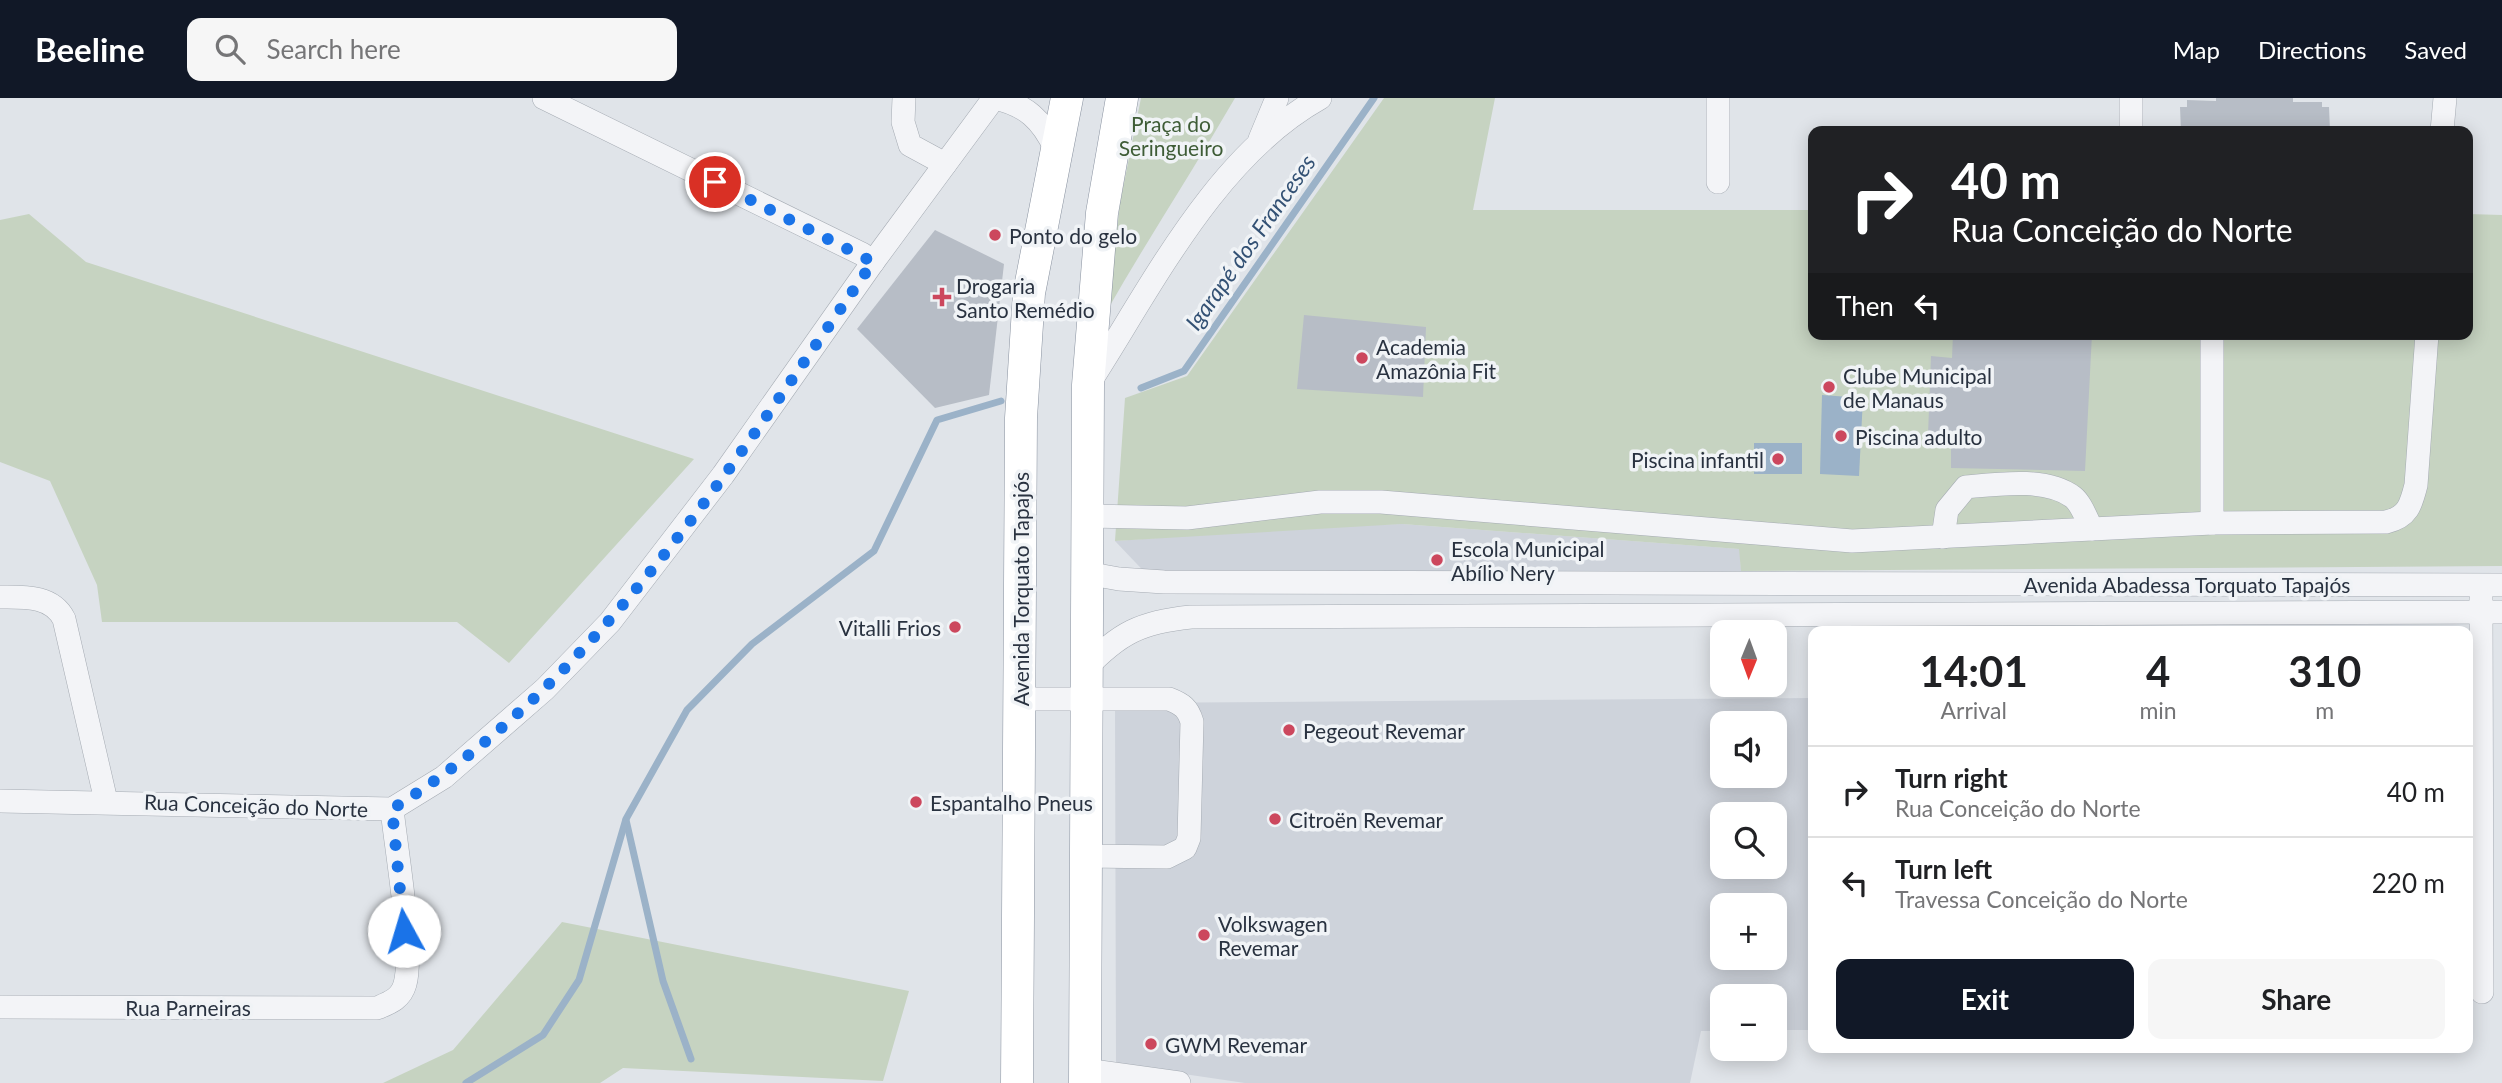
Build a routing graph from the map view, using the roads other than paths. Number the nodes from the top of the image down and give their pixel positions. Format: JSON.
{"nodes":[{"id":1,"x":544,"y":98,"type":"edge"},
{"id":2,"x":904,"y":98,"type":"edge"},
{"id":3,"x":995,"y":98,"type":"edge"},
{"id":4,"x":1067,"y":98,"type":"edge"},
{"id":5,"x":1122,"y":98,"type":"edge"},
{"id":6,"x":1277,"y":98,"type":"edge"},
{"id":7,"x":1320,"y":98,"type":"edge"},
{"id":8,"x":1718,"y":98,"type":"edge"},
{"id":9,"x":2131,"y":98,"type":"edge"},
{"id":10,"x":2445,"y":98,"type":"edge"},
{"id":11,"x":2131,"y":126,"type":"edge"},
{"id":12,"x":2442,"y":126,"type":"edge"},
{"id":13,"x":1258,"y":142,"type":"junction"},
{"id":14,"x":1055,"y":148,"type":"junction"},
{"id":15,"x":945,"y":164,"type":"junction"},
{"id":16,"x":1718,"y":182,"type":"dead end"},
{"id":17,"x":873,"y":262,"type":"junction"},
{"id":18,"x":2212,"y":340,"type":"edge"},
{"id":19,"x":2427,"y":340,"type":"edge"},
{"id":20,"x":1088,"y":384,"type":"junction"},
{"id":21,"x":1088,"y":516,"type":"junction"},
{"id":22,"x":2212,"y":523,"type":"junction"},
{"id":23,"x":2092,"y":529,"type":"junction"},
{"id":24,"x":1943,"y":537,"type":"junction"},
{"id":25,"x":1086,"y":573,"type":"junction"},
{"id":26,"x":1336,"y":582,"type":"junction"},
{"id":27,"x":1601,"y":583,"type":"junction"},
{"id":28,"x":1872,"y":583,"type":"junction"},
{"id":29,"x":2229,"y":584,"type":"junction"},
{"id":30,"x":2492,"y":585,"type":"edge"},
{"id":31,"x":0,"y":597,"type":"edge"},
{"id":32,"x":2492,"y":612,"type":"edge"},
{"id":33,"x":1872,"y":614,"type":"junction"},
{"id":34,"x":1601,"y":615,"type":"junction"},
{"id":35,"x":1338,"y":616,"type":"junction"},
{"id":36,"x":2229,"y":622,"type":"edge"},
{"id":37,"x":1085,"y":684,"type":"junction"},
{"id":38,"x":1020,"y":699,"type":"junction"},
{"id":39,"x":0,"y":801,"type":"edge"},
{"id":40,"x":106,"y":801,"type":"junction"},
{"id":41,"x":392,"y":809,"type":"junction"},
{"id":42,"x":1085,"y":856,"type":"junction"},
{"id":43,"x":2482,"y":992,"type":"dead end"},
{"id":44,"x":0,"y":1007,"type":"edge"},
{"id":45,"x":1085,"y":1076,"type":"edge"},
{"id":46,"x":1017,"y":1083,"type":"edge"},
{"id":47,"x":1179,"y":1083,"type":"edge"}],
"edges":[{"from":1,"to":17,"type":"street"},
{"from":2,"to":15,"type":"street"},
{"from":3,"to":14,"type":"street"},
{"from":3,"to":15,"type":"street","name":"Rua Conceição do Norte"},
{"from":4,"to":14,"type":"highway","name":"Avenida Torquato Tapajós"},
{"from":5,"to":20,"type":"highway"},
{"from":6,"to":13,"type":"street"},
{"from":7,"to":13,"type":"street"},
{"from":8,"to":16,"type":"street"},
{"from":9,"to":11,"type":"street"},
{"from":10,"to":12,"type":"street"},
{"from":13,"to":20,"type":"street"},
{"from":14,"to":38,"type":"highway","name":"Avenida Torquato Tapajós"},
{"from":15,"to":17,"type":"street","name":"Rua Conceição do Norte"},
{"from":17,"to":41,"type":"street","name":"Rua Conceição do Norte"},
{"from":18,"to":22,"type":"street"},
{"from":19,"to":22,"type":"street"},
{"from":20,"to":21,"type":"highway"},
{"from":21,"to":24,"type":"street"},
{"from":21,"to":25,"type":"highway"},
{"from":22,"to":23,"type":"street"},
{"from":23,"to":24,"type":"street"},
{"from":23,"to":24,"type":"street"},
{"from":25,"to":26,"type":"street","name":"Avenida Abadessa Torquato Tapajós"},
{"from":25,"to":37,"type":"highway"},
{"from":26,"to":27,"type":"street","name":"Avenida Abadessa Torquato Tapajós"},
{"from":26,"to":35,"type":"street"},
{"from":27,"to":28,"type":"street","name":"Avenida Abadessa Torquato Tapajós"},
{"from":27,"to":34,"type":"street"},
{"from":28,"to":29,"type":"street","name":"Avenida Abadessa Torquato Tapajós"},
{"from":28,"to":33,"type":"street"},
{"from":29,"to":30,"type":"street","name":"Avenida Abadessa Torquato Tapajós"},
{"from":29,"to":36,"type":"street"},
{"from":30,"to":32,"type":"street"},
{"from":31,"to":40,"type":"street"},
{"from":32,"to":36,"type":"street","name":"Avenida Abadessa Torquato Tapajós"},
{"from":32,"to":43,"type":"street"},
{"from":33,"to":34,"type":"street","name":"Avenida Abadessa Torquato Tapajós"},
{"from":33,"to":36,"type":"street","name":"Avenida Abadessa Torquato Tapajós"},
{"from":34,"to":35,"type":"street","name":"Avenida Abadessa Torquato Tapajós"},
{"from":35,"to":37,"type":"street","name":"Avenida Abadessa Torquato Tapajós"},
{"from":37,"to":38,"type":"street"},
{"from":37,"to":42,"type":"highway"},
{"from":37,"to":42,"type":"street"},
{"from":38,"to":46,"type":"highway","name":"Avenida Torquato Tapajós"},
{"from":39,"to":40,"type":"street","name":"Rua Conceição do Norte"},
{"from":40,"to":41,"type":"street","name":"Rua Conceição do Norte"},
{"from":41,"to":44,"type":"street","name":"Rua Parneiras"},
{"from":42,"to":45,"type":"highway"},
{"from":45,"to":47,"type":"street"}]}
